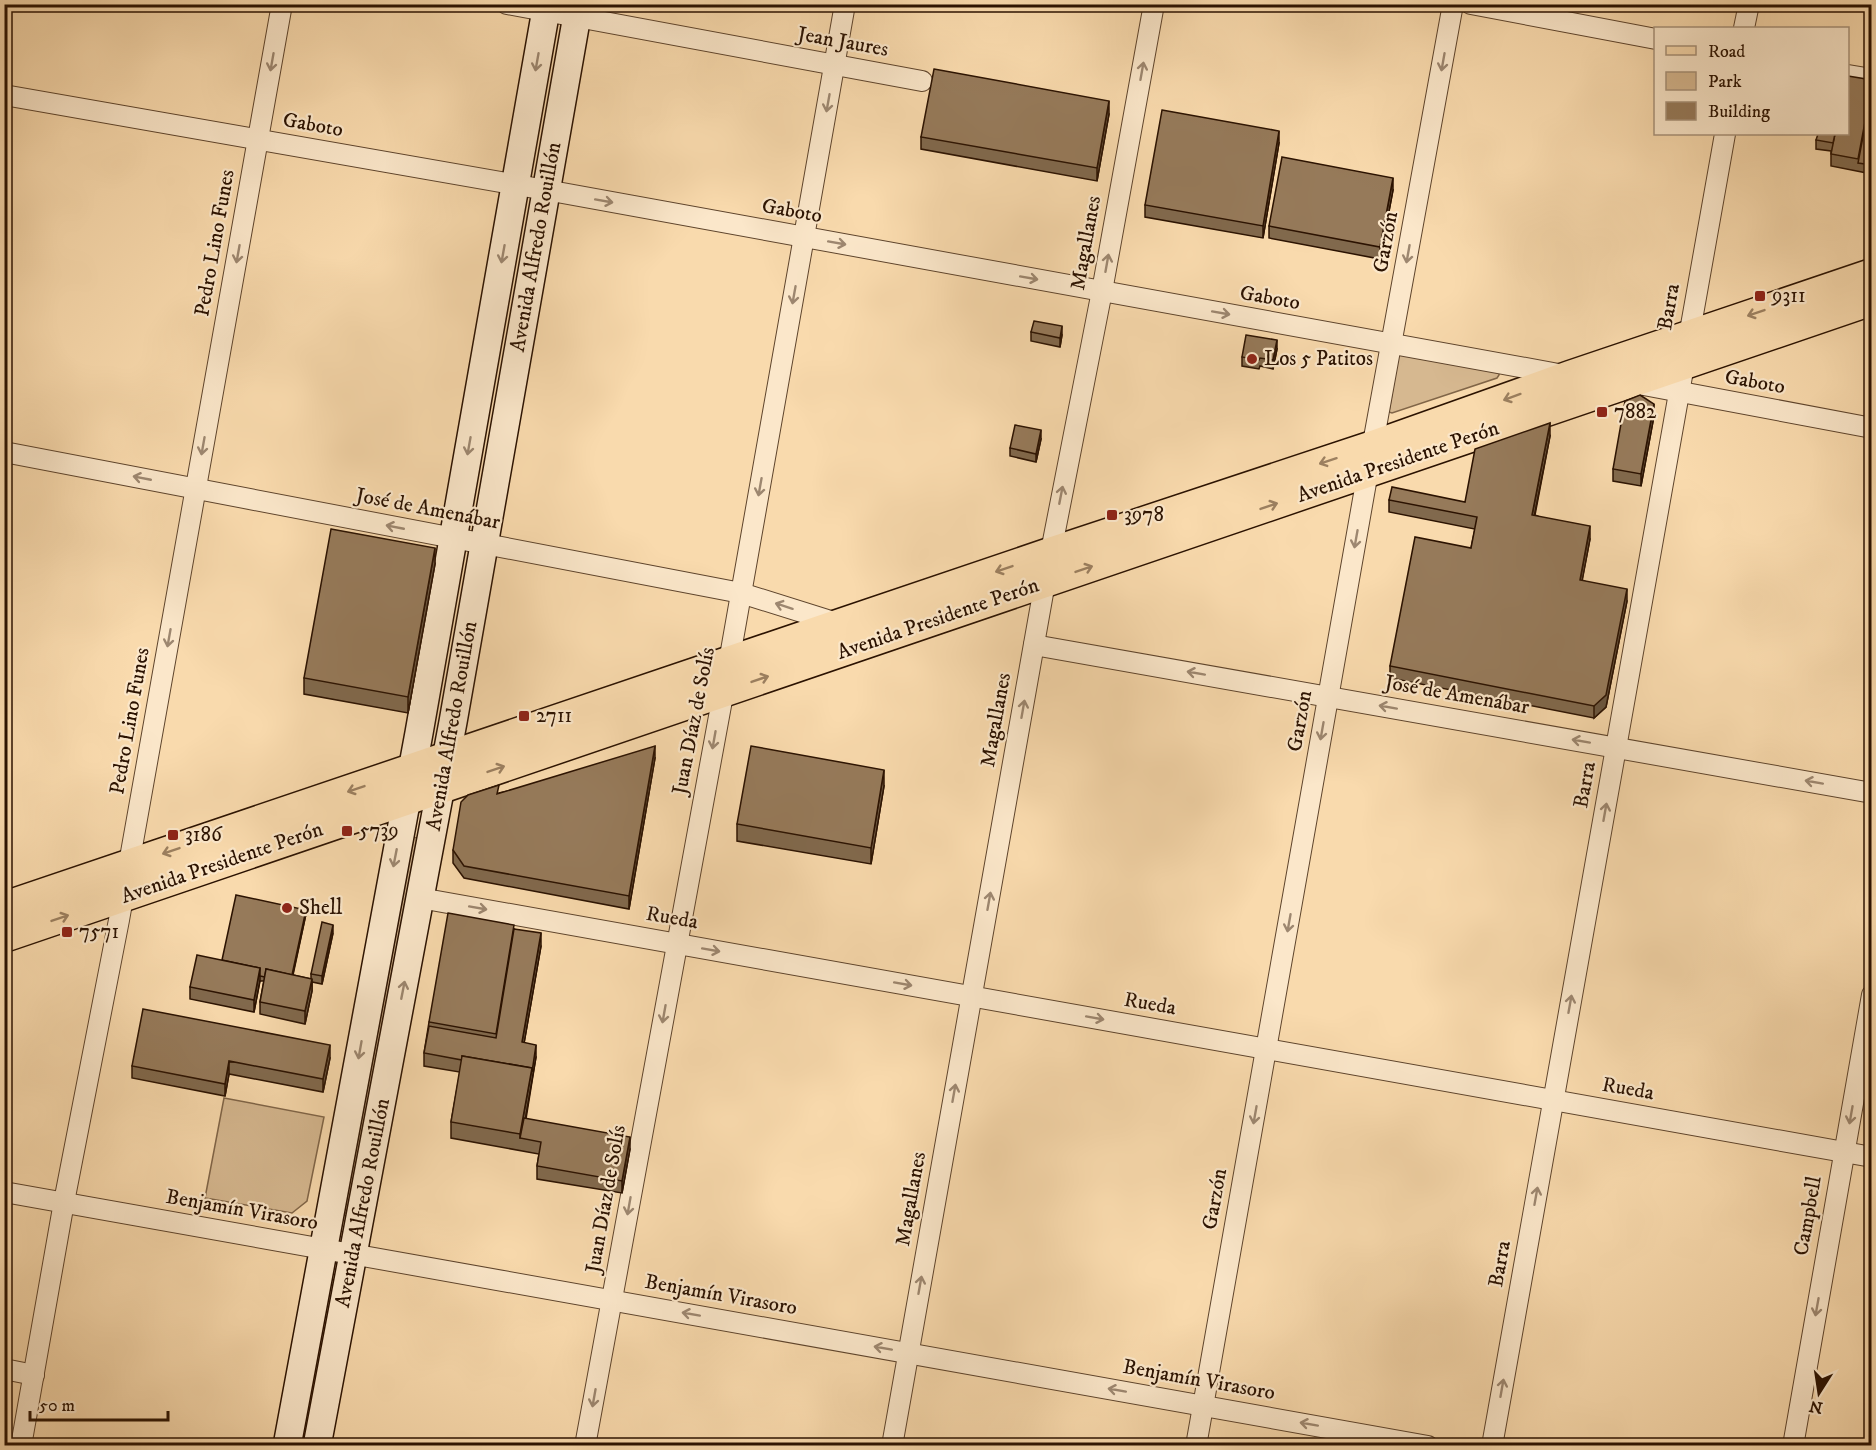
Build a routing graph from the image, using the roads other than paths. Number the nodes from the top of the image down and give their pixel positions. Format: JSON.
{"nodes":[{"id":1,"x":282,"y":4,"type":"edge"},
{"id":2,"x":507,"y":4,"type":"edge"},
{"id":3,"x":845,"y":4,"type":"edge"},
{"id":4,"x":1154,"y":4,"type":"edge"},
{"id":5,"x":1453,"y":4,"type":"edge"},
{"id":6,"x":1471,"y":4,"type":"edge"},
{"id":7,"x":1749,"y":4,"type":"edge"},
{"id":8,"x":546,"y":8,"type":"edge"},
{"id":9,"x":578,"y":11,"type":"edge"},
{"id":10,"x":1744,"y":27,"type":"edge"},
{"id":11,"x":1654,"y":39,"type":"edge"},
{"id":12,"x":834,"y":65,"type":"junction"},
{"id":13,"x":1849,"y":75,"type":"edge"},
{"id":14,"x":1872,"y":79,"type":"edge"},
{"id":15,"x":922,"y":81,"type":"dead end"},
{"id":16,"x":4,"y":94,"type":"edge"},
{"id":17,"x":1725,"y":135,"type":"edge"},
{"id":18,"x":258,"y":139,"type":"junction"},
{"id":19,"x":515,"y":185,"type":"junction"},
{"id":20,"x":546,"y":190,"type":"junction"},
{"id":21,"x":804,"y":237,"type":"junction"},
{"id":22,"x":1872,"y":274,"type":"edge"},
{"id":23,"x":1102,"y":291,"type":"junction"},
{"id":24,"x":1872,"y":300,"type":"edge"},
{"id":25,"x":1689,"y":336,"type":"junction"},
{"id":26,"x":1392,"y":344,"type":"junction"},
{"id":27,"x":1570,"y":376,"type":"junction"},
{"id":28,"x":1681,"y":379,"type":"junction"},
{"id":29,"x":1872,"y":428,"type":"edge"},
{"id":30,"x":4,"y":452,"type":"edge"},
{"id":31,"x":1371,"y":459,"type":"junction"},
{"id":32,"x":196,"y":489,"type":"junction"},
{"id":33,"x":453,"y":538,"type":"junction"},
{"id":34,"x":484,"y":544,"type":"junction"},
{"id":35,"x":1050,"y":553,"type":"junction"},
{"id":36,"x":1045,"y":582,"type":"junction"},
{"id":37,"x":741,"y":593,"type":"junction"},
{"id":38,"x":840,"y":624,"type":"junction"},
{"id":39,"x":1034,"y":645,"type":"junction"},
{"id":40,"x":729,"y":662,"type":"junction"},
{"id":41,"x":723,"y":692,"type":"junction"},
{"id":42,"x":1328,"y":697,"type":"junction"},
{"id":43,"x":1616,"y":748,"type":"junction"},
{"id":44,"x":447,"y":758,"type":"junction"},
{"id":45,"x":411,"y":770,"type":"junction"},
{"id":46,"x":441,"y":788,"type":"junction"},
{"id":47,"x":1872,"y":793,"type":"edge"},
{"id":48,"x":406,"y":801,"type":"junction"},
{"id":49,"x":129,"y":865,"type":"junction"},
{"id":50,"x":123,"y":897,"type":"junction"},
{"id":51,"x":420,"y":898,"type":"junction"},
{"id":52,"x":4,"y":908,"type":"edge"},
{"id":53,"x":4,"y":937,"type":"edge"},
{"id":54,"x":677,"y":944,"type":"junction"},
{"id":55,"x":1872,"y":995,"type":"edge"},
{"id":56,"x":972,"y":996,"type":"junction"},
{"id":57,"x":1266,"y":1049,"type":"junction"},
{"id":58,"x":1553,"y":1100,"type":"junction"},
{"id":59,"x":1844,"y":1152,"type":"junction"},
{"id":60,"x":1872,"y":1157,"type":"edge"},
{"id":61,"x":4,"y":1192,"type":"edge"},
{"id":62,"x":64,"y":1202,"type":"junction"},
{"id":63,"x":323,"y":1248,"type":"junction"},
{"id":64,"x":353,"y":1254,"type":"junction"},
{"id":65,"x":612,"y":1300,"type":"junction"},
{"id":66,"x":908,"y":1353,"type":"junction"},
{"id":67,"x":4,"y":1370,"type":"edge"},
{"id":68,"x":34,"y":1375,"type":"junction"},
{"id":69,"x":1203,"y":1406,"type":"junction"},
{"id":70,"x":21,"y":1446,"type":"edge"},
{"id":71,"x":287,"y":1446,"type":"edge"},
{"id":72,"x":317,"y":1446,"type":"edge"},
{"id":73,"x":585,"y":1446,"type":"edge"},
{"id":74,"x":892,"y":1446,"type":"edge"},
{"id":75,"x":1196,"y":1446,"type":"edge"},
{"id":76,"x":1428,"y":1446,"type":"edge"},
{"id":77,"x":1492,"y":1446,"type":"edge"},
{"id":78,"x":1793,"y":1446,"type":"edge"}],
"edges":[{"from":1,"to":18,"type":"street","name":"Pedro Lino Funes","one_way":true},
{"from":2,"to":8,"type":"street","name":"Jean Jaures"},
{"from":3,"to":12,"type":"street","name":"Juan Díaz de Solís"},
{"from":23,"to":4,"type":"street","name":"Magallanes","one_way":true},
{"from":5,"to":26,"type":"street","name":"Garzón","one_way":true},
{"from":6,"to":11,"type":"street"},
{"from":7,"to":10,"type":"street"},
{"from":8,"to":9,"type":"street","name":"Jean Jaures"},
{"from":8,"to":19,"type":"street","name":"Avenida Alfredo Rouillón","one_way":true},
{"from":9,"to":12,"type":"street","name":"Jean Jaures"},
{"from":9,"to":20,"type":"street","name":"Avenida Alfredo Rouillón"},
{"from":12,"to":15,"type":"street","name":"Jean Jaures"},
{"from":12,"to":21,"type":"street","name":"Juan Díaz de Solís","one_way":true},
{"from":13,"to":14,"type":"street"},
{"from":16,"to":18,"type":"street","name":"Gaboto"},
{"from":17,"to":25,"type":"street","name":"Barra"},
{"from":18,"to":19,"type":"street","name":"Gaboto"},
{"from":18,"to":32,"type":"street","name":"Pedro Lino Funes","one_way":true},
{"from":19,"to":20,"type":"street","name":"Gaboto"},
{"from":19,"to":33,"type":"street","name":"Avenida Alfredo Rouillón","one_way":true},
{"from":20,"to":21,"type":"street","name":"Gaboto","one_way":true},
{"from":20,"to":34,"type":"street","name":"Avenida Alfredo Rouillón"},
{"from":21,"to":23,"type":"street","name":"Gaboto","one_way":true},
{"from":21,"to":37,"type":"street","name":"Juan Díaz de Solís","one_way":true},
{"from":22,"to":25,"type":"main road","name":"Avenida Presidente Perón","one_way":true},
{"from":23,"to":26,"type":"street","name":"Gaboto","one_way":true},
{"from":35,"to":23,"type":"street","name":"Magallanes","one_way":true},
{"from":24,"to":28,"type":"main road","name":"Avenida Presidente Perón"},
{"from":25,"to":27,"type":"main road","name":"Avenida Presidente Perón"},
{"from":25,"to":28,"type":"street","name":"Barra"},
{"from":26,"to":27,"type":"street","name":"Gaboto"},
{"from":26,"to":31,"type":"street","name":"Garzón"},
{"from":27,"to":31,"type":"main road","name":"Avenida Presidente Perón","one_way":true},
{"from":28,"to":29,"type":"street","name":"Gaboto"},
{"from":28,"to":31,"type":"main road","name":"Avenida Presidente Perón"},
{"from":28,"to":43,"type":"street","name":"Barra"},
{"from":32,"to":30,"type":"street","name":"José de Amenábar","one_way":true},
{"from":31,"to":35,"type":"main road","name":"Avenida Presidente Perón","one_way":true},
{"from":36,"to":31,"type":"main road","name":"Avenida Presidente Perón","one_way":true},
{"from":31,"to":42,"type":"street","name":"Garzón","one_way":true},
{"from":33,"to":32,"type":"street","name":"José de Amenábar","one_way":true},
{"from":32,"to":49,"type":"street","name":"Pedro Lino Funes","one_way":true},
{"from":33,"to":34,"type":"street","name":"José de Amenábar"},
{"from":33,"to":45,"type":"street","name":"Avenida Alfredo Rouillón"},
{"from":34,"to":37,"type":"street","name":"José de Amenábar"},
{"from":34,"to":44,"type":"street","name":"Avenida Alfredo Rouillón"},
{"from":35,"to":36,"type":"street","name":"Magallanes"},
{"from":35,"to":38,"type":"main road","name":"Avenida Presidente Perón","one_way":true},
{"from":36,"to":39,"type":"street","name":"Magallanes"},
{"from":41,"to":36,"type":"main road","name":"Avenida Presidente Perón","one_way":true},
{"from":38,"to":37,"type":"street","name":"José de Amenábar","one_way":true},
{"from":37,"to":40,"type":"street","name":"Juan Díaz de Solís"},
{"from":38,"to":40,"type":"main road","name":"Avenida Presidente Perón"},
{"from":42,"to":39,"type":"street","name":"José de Amenábar","one_way":true},
{"from":56,"to":39,"type":"street","name":"Magallanes","one_way":true},
{"from":40,"to":41,"type":"street","name":"Juan Díaz de Solís"},
{"from":40,"to":44,"type":"main road","name":"Avenida Presidente Perón"},
{"from":46,"to":41,"type":"main road","name":"Avenida Presidente Perón","one_way":true},
{"from":41,"to":54,"type":"street","name":"Juan Díaz de Solís","one_way":true},
{"from":43,"to":42,"type":"street","name":"José de Amenábar","one_way":true},
{"from":42,"to":57,"type":"street","name":"Garzón","one_way":true},
{"from":47,"to":43,"type":"street","name":"José de Amenábar","one_way":true},
{"from":58,"to":43,"type":"street","name":"Barra","one_way":true},
{"from":44,"to":45,"type":"main road","name":"Avenida Presidente Perón"},
{"from":44,"to":46,"type":"street","name":"Avenida Alfredo Rouillón"},
{"from":45,"to":48,"type":"street","name":"Avenida Alfredo Rouillón"},
{"from":45,"to":49,"type":"main road","name":"Avenida Presidente Perón","one_way":true},
{"from":46,"to":48,"type":"main road","name":"Avenida Presidente Perón"},
{"from":46,"to":51,"type":"street","name":"Avenida Alfredo Rouillón"},
{"from":48,"to":50,"type":"main road","name":"Avenida Presidente Perón"},
{"from":48,"to":63,"type":"street","name":"Avenida Alfredo Rouillón","one_way":true},
{"from":49,"to":50,"type":"street","name":"Pedro Lino Funes"},
{"from":49,"to":52,"type":"main road","name":"Avenida Presidente Perón"},
{"from":53,"to":50,"type":"main road","name":"Avenida Presidente Perón","one_way":true},
{"from":50,"to":62,"type":"street","name":"Pedro Lino Funes"},
{"from":51,"to":54,"type":"street","name":"Rueda","one_way":true},
{"from":64,"to":51,"type":"street","name":"Avenida Alfredo Rouillón","one_way":true},
{"from":54,"to":56,"type":"street","name":"Rueda","one_way":true},
{"from":54,"to":65,"type":"street","name":"Juan Díaz de Solís","one_way":true},
{"from":55,"to":59,"type":"street","name":"Campbell","one_way":true},
{"from":56,"to":57,"type":"street","name":"Rueda","one_way":true},
{"from":66,"to":56,"type":"street","name":"Magallanes","one_way":true},
{"from":57,"to":58,"type":"street","name":"Rueda"},
{"from":57,"to":69,"type":"street","name":"Garzón","one_way":true},
{"from":58,"to":59,"type":"street","name":"Rueda"},
{"from":77,"to":58,"type":"street","name":"Barra","one_way":true},
{"from":59,"to":60,"type":"street","name":"Rueda"},
{"from":59,"to":78,"type":"street","name":"Campbell","one_way":true},
{"from":61,"to":62,"type":"street","name":"Benjamín Virasoro"},
{"from":62,"to":63,"type":"street","name":"Benjamín Virasoro"},
{"from":62,"to":68,"type":"street","name":"Pedro Lino Funes"},
{"from":63,"to":64,"type":"street","name":"Benjamín Virasoro"},
{"from":63,"to":71,"type":"street","name":"Avenida Alfredo Rouillón"},
{"from":64,"to":65,"type":"street","name":"Benjamín Virasoro"},
{"from":64,"to":72,"type":"street","name":"Avenida Alfredo Rouillón"},
{"from":66,"to":65,"type":"street","name":"Benjamín Virasoro","one_way":true},
{"from":65,"to":73,"type":"street","name":"Juan Díaz de Solís","one_way":true},
{"from":69,"to":66,"type":"street","name":"Benjamín Virasoro","one_way":true},
{"from":66,"to":74,"type":"street","name":"Magallanes"},
{"from":67,"to":68,"type":"street"},
{"from":68,"to":70,"type":"street","name":"Pedro Lino Funes"},
{"from":69,"to":75,"type":"street","name":"Garzón"},
{"from":76,"to":69,"type":"street","name":"Benjamín Virasoro","one_way":true}]}
